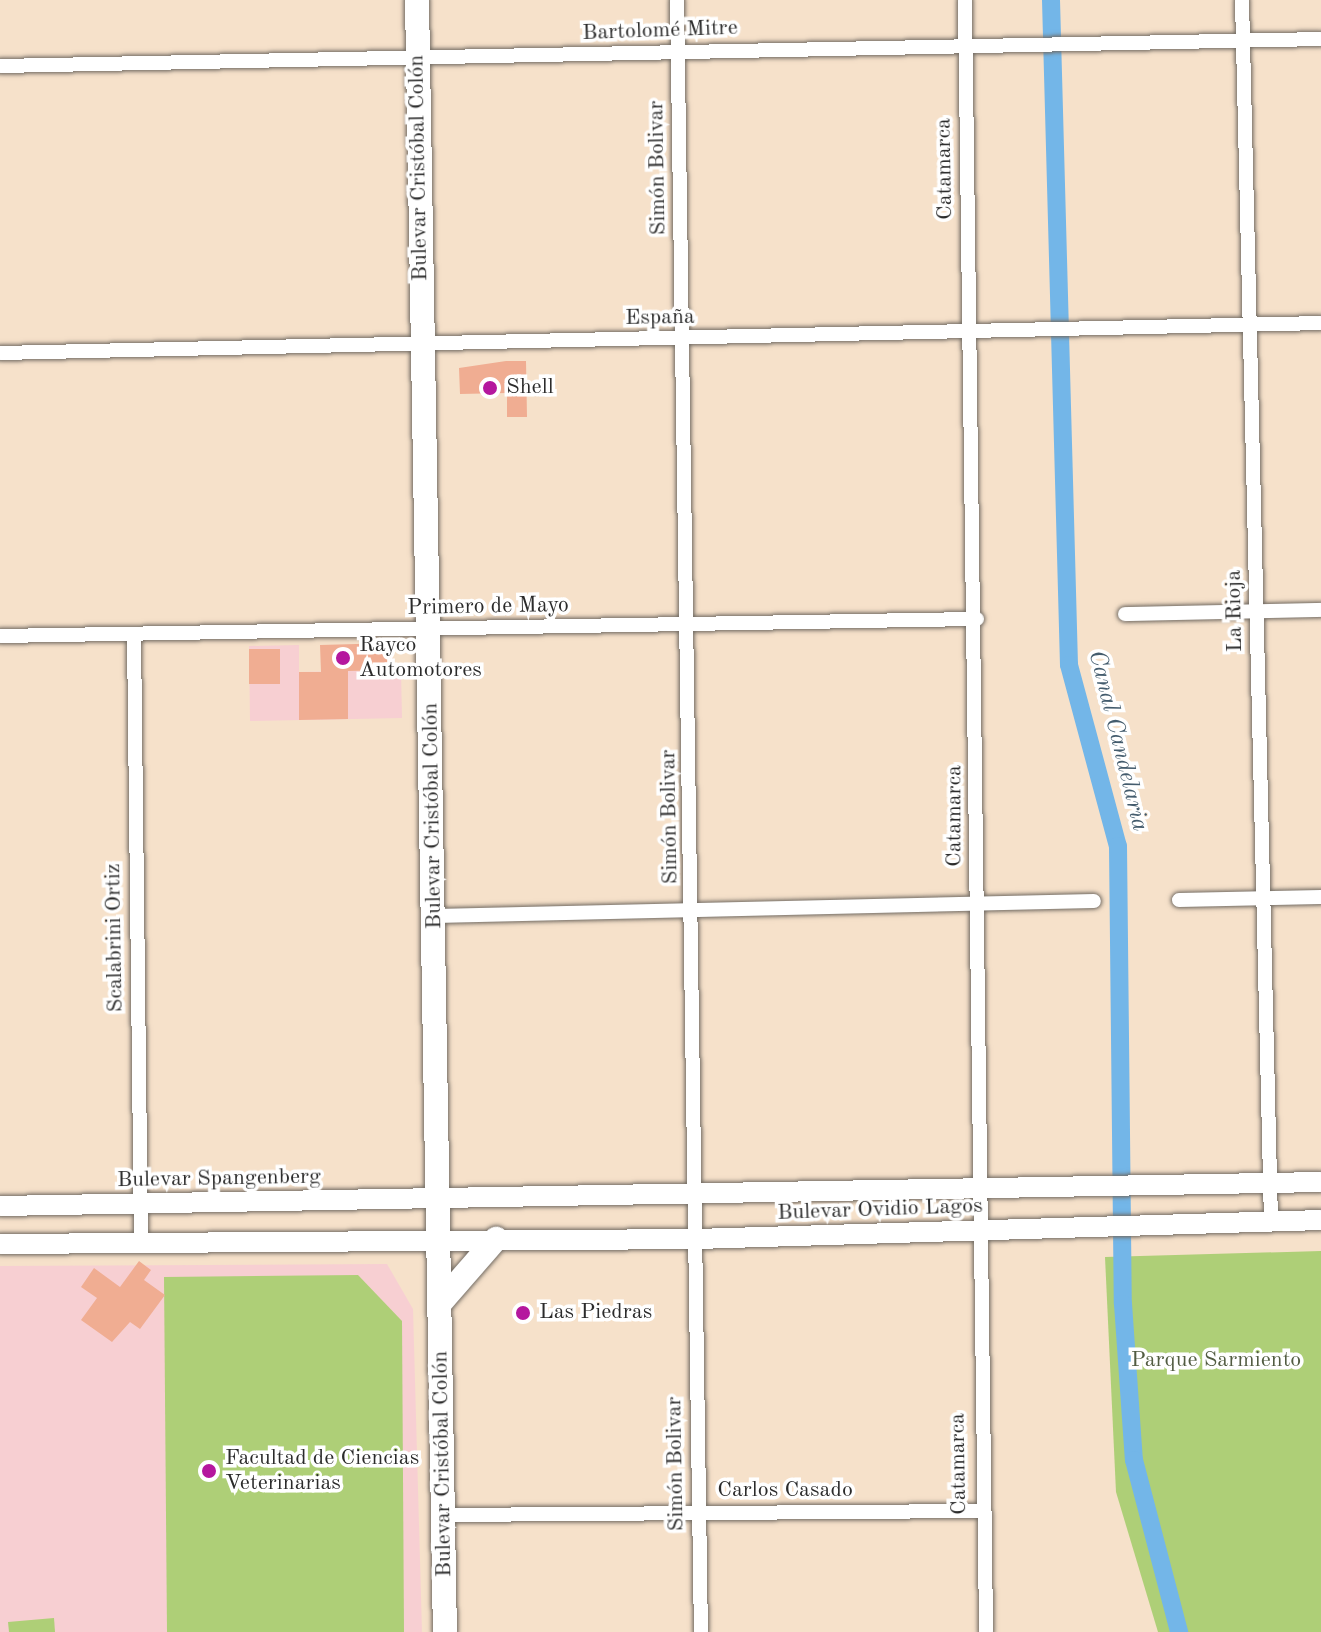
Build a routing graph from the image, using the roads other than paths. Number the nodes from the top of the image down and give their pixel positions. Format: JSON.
{"nodes":[{"id":1,"x":417,"y":0,"type":"edge"},
{"id":2,"x":677,"y":0,"type":"edge"},
{"id":3,"x":965,"y":0,"type":"edge"},
{"id":4,"x":1242,"y":0,"type":"edge"},
{"id":5,"x":1321,"y":39,"type":"edge"},
{"id":6,"x":1243,"y":40,"type":"junction"},
{"id":7,"x":964,"y":44,"type":"junction"},
{"id":8,"x":678,"y":53,"type":"junction"},
{"id":9,"x":417,"y":59,"type":"junction"},
{"id":10,"x":0,"y":66,"type":"edge"},
{"id":11,"x":1321,"y":323,"type":"edge"},
{"id":12,"x":1250,"y":325,"type":"junction"},
{"id":13,"x":971,"y":331,"type":"junction"},
{"id":14,"x":683,"y":339,"type":"junction"},
{"id":15,"x":421,"y":344,"type":"junction"},
{"id":16,"x":0,"y":353,"type":"edge"},
{"id":17,"x":1321,"y":610,"type":"edge"},
{"id":18,"x":1257,"y":612,"type":"junction"},
{"id":19,"x":1125,"y":614,"type":"dead end"},
{"id":20,"x":977,"y":619,"type":"junction"},
{"id":21,"x":687,"y":625,"type":"junction"},
{"id":22,"x":429,"y":630,"type":"junction"},
{"id":23,"x":134,"y":634,"type":"junction"},
{"id":24,"x":0,"y":636,"type":"edge"},
{"id":25,"x":1321,"y":897,"type":"edge"},
{"id":26,"x":1263,"y":898,"type":"junction"},
{"id":27,"x":1179,"y":900,"type":"dead end"},
{"id":28,"x":1094,"y":901,"type":"dead end"},
{"id":29,"x":977,"y":906,"type":"junction"},
{"id":30,"x":694,"y":913,"type":"junction"},
{"id":31,"x":435,"y":916,"type":"junction"},
{"id":32,"x":1321,"y":1182,"type":"edge"},
{"id":33,"x":1270,"y":1183,"type":"junction"},
{"id":34,"x":980,"y":1189,"type":"junction"},
{"id":35,"x":694,"y":1193,"type":"junction"},
{"id":36,"x":440,"y":1199,"type":"junction"},
{"id":37,"x":140,"y":1204,"type":"junction"},
{"id":38,"x":0,"y":1206,"type":"edge"},
{"id":39,"x":1321,"y":1220,"type":"edge"},
{"id":40,"x":1271,"y":1221,"type":"junction"},
{"id":41,"x":979,"y":1231,"type":"junction"},
{"id":42,"x":496,"y":1239,"type":"junction"},
{"id":43,"x":696,"y":1239,"type":"junction"},
{"id":44,"x":440,"y":1241,"type":"junction"},
{"id":45,"x":141,"y":1242,"type":"junction"},
{"id":46,"x":0,"y":1244,"type":"edge"},
{"id":47,"x":441,"y":1302,"type":"junction"},
{"id":48,"x":982,"y":1511,"type":"junction"},
{"id":49,"x":698,"y":1514,"type":"junction"},
{"id":50,"x":445,"y":1515,"type":"junction"},
{"id":51,"x":445,"y":1632,"type":"edge"},
{"id":52,"x":701,"y":1632,"type":"edge"},
{"id":53,"x":986,"y":1632,"type":"edge"}],
"edges":[{"from":1,"to":9,"type":"highway","name":"Bulevar Cristóbal Colón"},
{"from":2,"to":8,"type":"street","name":"Simón Bolivar"},
{"from":3,"to":7,"type":"street","name":"Catamarca"},
{"from":4,"to":6,"type":"street","name":"La Rioja"},
{"from":5,"to":6,"type":"street","name":"Bartolomé Mitre"},
{"from":6,"to":7,"type":"street","name":"Bartolomé Mitre"},
{"from":6,"to":12,"type":"street","name":"La Rioja"},
{"from":7,"to":8,"type":"street","name":"Bartolomé Mitre"},
{"from":7,"to":13,"type":"street","name":"Catamarca"},
{"from":8,"to":9,"type":"street","name":"Bartolomé Mitre"},
{"from":8,"to":14,"type":"street","name":"Simón Bolivar"},
{"from":9,"to":10,"type":"street","name":"Bartolomé Mitre"},
{"from":9,"to":15,"type":"highway","name":"Bulevar Cristóbal Colón"},
{"from":11,"to":12,"type":"street","name":"España"},
{"from":12,"to":13,"type":"street","name":"España"},
{"from":12,"to":18,"type":"street","name":"La Rioja"},
{"from":13,"to":14,"type":"street","name":"España"},
{"from":13,"to":20,"type":"street","name":"Catamarca"},
{"from":14,"to":15,"type":"street","name":"España"},
{"from":14,"to":21,"type":"street","name":"Simón Bolivar"},
{"from":15,"to":16,"type":"street","name":"España"},
{"from":15,"to":22,"type":"highway","name":"Bulevar Cristóbal Colón"},
{"from":17,"to":18,"type":"street"},
{"from":18,"to":19,"type":"street"},
{"from":18,"to":26,"type":"street","name":"La Rioja"},
{"from":20,"to":21,"type":"street","name":"Primero de Mayo"},
{"from":20,"to":29,"type":"street","name":"Catamarca"},
{"from":21,"to":22,"type":"street","name":"Primero de Mayo"},
{"from":21,"to":30,"type":"street","name":"Simón Bolivar"},
{"from":22,"to":23,"type":"street","name":"Primero de Mayo"},
{"from":22,"to":31,"type":"highway","name":"Bulevar Cristóbal Colón"},
{"from":23,"to":24,"type":"street","name":"Primero de Mayo"},
{"from":23,"to":37,"type":"street","name":"Scalabrini Ortiz"},
{"from":25,"to":26,"type":"street"},
{"from":26,"to":27,"type":"street"},
{"from":26,"to":33,"type":"street","name":"La Rioja"},
{"from":28,"to":29,"type":"street"},
{"from":29,"to":30,"type":"street"},
{"from":29,"to":34,"type":"street","name":"Catamarca"},
{"from":30,"to":31,"type":"street"},
{"from":30,"to":35,"type":"street","name":"Simón Bolivar"},
{"from":31,"to":36,"type":"highway","name":"Bulevar Cristóbal Colón"},
{"from":32,"to":33,"type":"main road","name":"Bulevar Ovidio Lagos"},
{"from":33,"to":34,"type":"main road","name":"Bulevar Ovidio Lagos"},
{"from":33,"to":40,"type":"street","name":"La Rioja"},
{"from":34,"to":35,"type":"main road","name":"Bulevar Ovidio Lagos"},
{"from":34,"to":41,"type":"street","name":"Catamarca"},
{"from":35,"to":36,"type":"main road","name":"Bulevar Ovidio Lagos"},
{"from":35,"to":43,"type":"street","name":"Simón Bolivar"},
{"from":36,"to":37,"type":"main road","name":"Bulevar Spangenberg"},
{"from":36,"to":44,"type":"highway","name":"Bulevar Cristóbal Colón"},
{"from":37,"to":38,"type":"main road","name":"Bulevar Spangenberg"},
{"from":37,"to":45,"type":"street","name":"Scalabrini Ortiz"},
{"from":39,"to":40,"type":"main road","name":"Bulevar Ovidio Lagos"},
{"from":40,"to":41,"type":"main road","name":"Bulevar Ovidio Lagos"},
{"from":41,"to":43,"type":"main road","name":"Bulevar Ovidio Lagos"},
{"from":41,"to":48,"type":"street","name":"Catamarca"},
{"from":42,"to":43,"type":"main road","name":"Bulevar Ovidio Lagos"},
{"from":42,"to":44,"type":"main road","name":"Bulevar Ovidio Lagos"},
{"from":42,"to":47,"type":"highway"},
{"from":43,"to":49,"type":"street","name":"Simón Bolivar"},
{"from":44,"to":45,"type":"main road"},
{"from":44,"to":47,"type":"highway","name":"Bulevar Cristóbal Colón"},
{"from":45,"to":46,"type":"main road"},
{"from":47,"to":50,"type":"highway","name":"Bulevar Cristóbal Colón"},
{"from":48,"to":49,"type":"street","name":"Carlos Casado"},
{"from":48,"to":53,"type":"street","name":"Catamarca"},
{"from":49,"to":50,"type":"street","name":"Carlos Casado"},
{"from":49,"to":52,"type":"street","name":"Simón Bolivar"},
{"from":50,"to":51,"type":"highway","name":"Bulevar Cristóbal Colón"}]}
